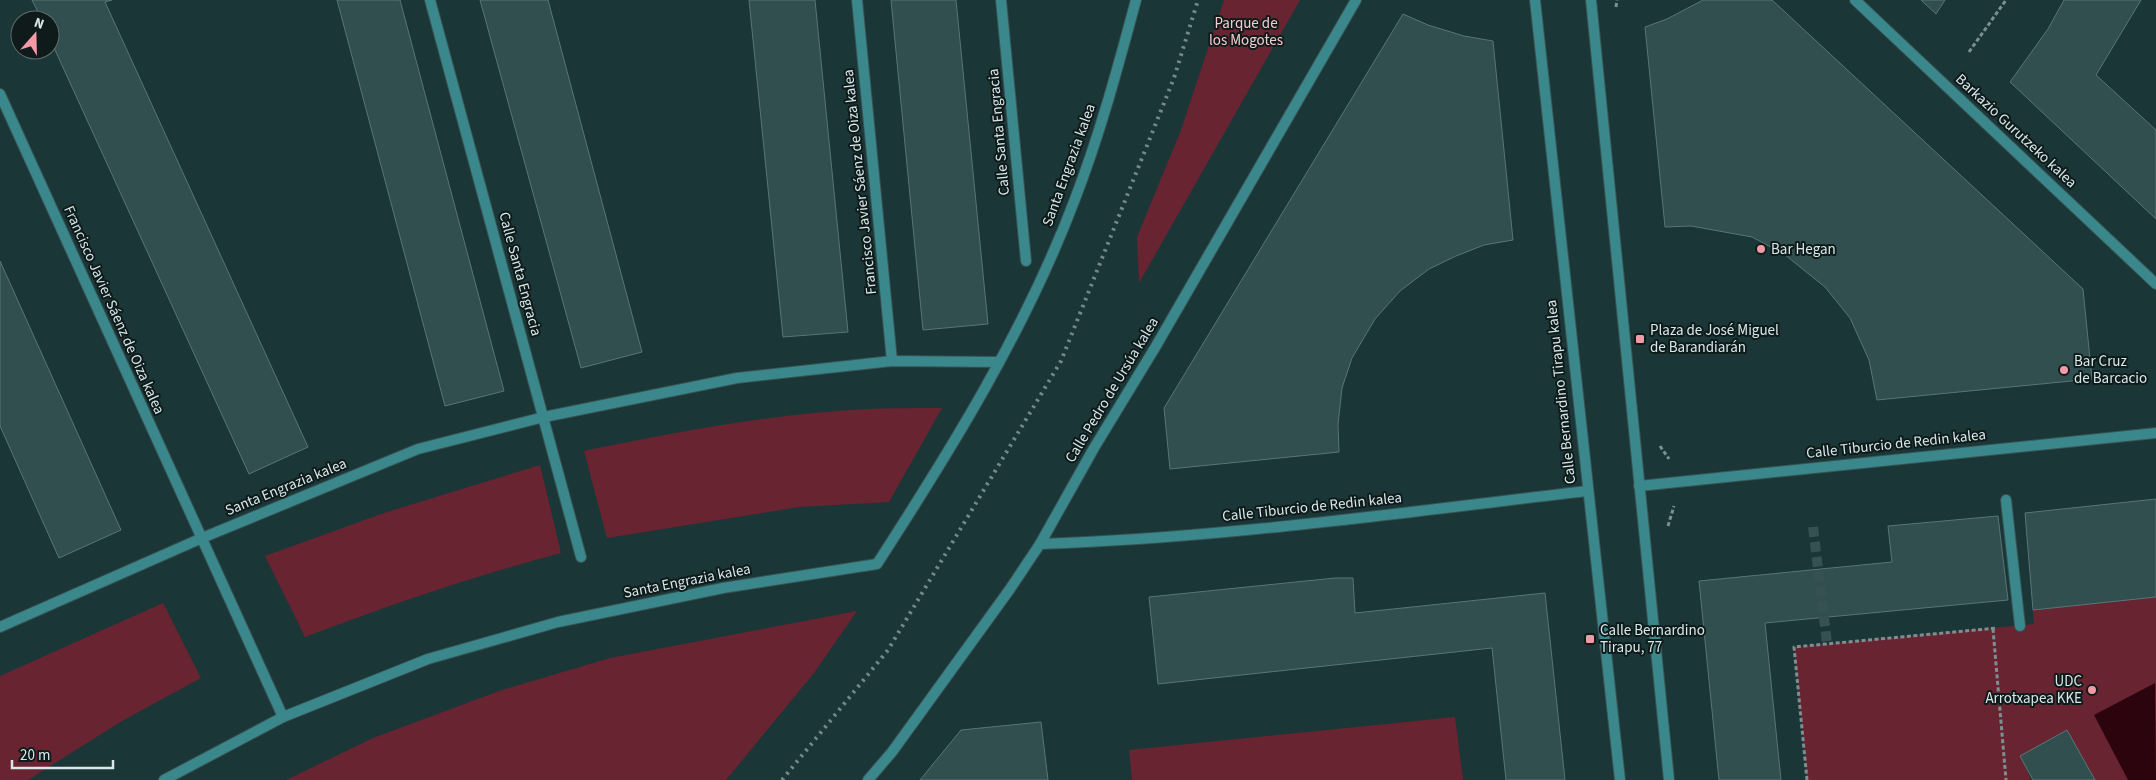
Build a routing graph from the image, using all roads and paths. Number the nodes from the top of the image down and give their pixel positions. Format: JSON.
{"nodes":[{"id":1,"x":430,"y":0,"type":"edge"},
{"id":2,"x":857,"y":0,"type":"edge"},
{"id":3,"x":1001,"y":0,"type":"edge"},
{"id":4,"x":1136,"y":0,"type":"edge"},
{"id":5,"x":1356,"y":0,"type":"edge"},
{"id":6,"x":1535,"y":0,"type":"edge"},
{"id":7,"x":1591,"y":0,"type":"edge"},
{"id":8,"x":1855,"y":0,"type":"edge"},
{"id":9,"x":2006,"y":0,"type":"edge"},
{"id":10,"x":1969,"y":52,"type":"dead end"},
{"id":11,"x":0,"y":94,"type":"edge"},
{"id":12,"x":1026,"y":261,"type":"dead end"},
{"id":13,"x":2156,"y":284,"type":"edge"},
{"id":14,"x":892,"y":361,"type":"junction"},
{"id":15,"x":1000,"y":362,"type":"junction"},
{"id":16,"x":544,"y":417,"type":"junction"},
{"id":17,"x":2156,"y":433,"type":"edge"},
{"id":18,"x":1639,"y":486,"type":"junction"},
{"id":19,"x":1587,"y":491,"type":"junction"},
{"id":20,"x":2006,"y":500,"type":"dead end"},
{"id":21,"x":202,"y":538,"type":"junction"},
{"id":22,"x":1040,"y":544,"type":"junction"},
{"id":23,"x":581,"y":557,"type":"dead end"},
{"id":24,"x":2020,"y":626,"type":"joint"},
{"id":25,"x":0,"y":627,"type":"edge"},
{"id":26,"x":1993,"y":629,"type":"junction"},
{"id":27,"x":283,"y":717,"type":"junction"},
{"id":28,"x":164,"y":780,"type":"edge"},
{"id":29,"x":868,"y":780,"type":"edge"},
{"id":30,"x":1620,"y":780,"type":"edge"},
{"id":31,"x":1668,"y":780,"type":"edge"},
{"id":32,"x":1807,"y":780,"type":"edge"},
{"id":33,"x":2006,"y":780,"type":"edge"}],
"edges":[{"from":1,"to":16,"type":"street","name":"Calle Santa Engracia"},
{"from":2,"to":14,"type":"street","name":"Francisco Javier Sáenz de Oiza kalea"},
{"from":3,"to":12,"type":"street","name":"Calle Santa Engracia"},
{"from":4,"to":15,"type":"street","name":"Santa Engrazia kalea"},
{"from":5,"to":22,"type":"street","name":"Calle Pedro de Ursúa kalea"},
{"from":6,"to":19,"type":"street","name":"Calle Bernardino Tirapu kalea"},
{"from":7,"to":18,"type":"street"},
{"from":8,"to":13,"type":"street","name":"Barkazio Gurutzeko kalea"},
{"from":9,"to":10,"type":"path"},
{"from":11,"to":21,"type":"street","name":"Francisco Javier Sáenz de Oiza kalea"},
{"from":14,"to":15,"type":"street","name":"Santa Engrazia kalea"},
{"from":14,"to":16,"type":"street","name":"Santa Engrazia kalea"},
{"from":15,"to":27,"type":"street","name":"Santa Engrazia kalea"},
{"from":16,"to":21,"type":"street","name":"Santa Engrazia kalea"},
{"from":16,"to":23,"type":"street","name":"Calle Santa Engracia"},
{"from":17,"to":18,"type":"street","name":"Calle Tiburcio de Redin kalea"},
{"from":18,"to":31,"type":"street"},
{"from":19,"to":22,"type":"street","name":"Calle Tiburcio de Redin kalea"},
{"from":19,"to":30,"type":"street","name":"Calle Bernardino Tirapu kalea"},
{"from":20,"to":24,"type":"street"},
{"from":21,"to":25,"type":"street","name":"Santa Engrazia kalea"},
{"from":21,"to":27,"type":"street"},
{"from":22,"to":29,"type":"street","name":"Calle Pedro de Ursúa kalea"},
{"from":24,"to":26,"type":"path"},
{"from":26,"to":32,"type":"path"},
{"from":26,"to":33,"type":"path"},
{"from":27,"to":28,"type":"street","name":"Santa Engrazia kalea"}]}
